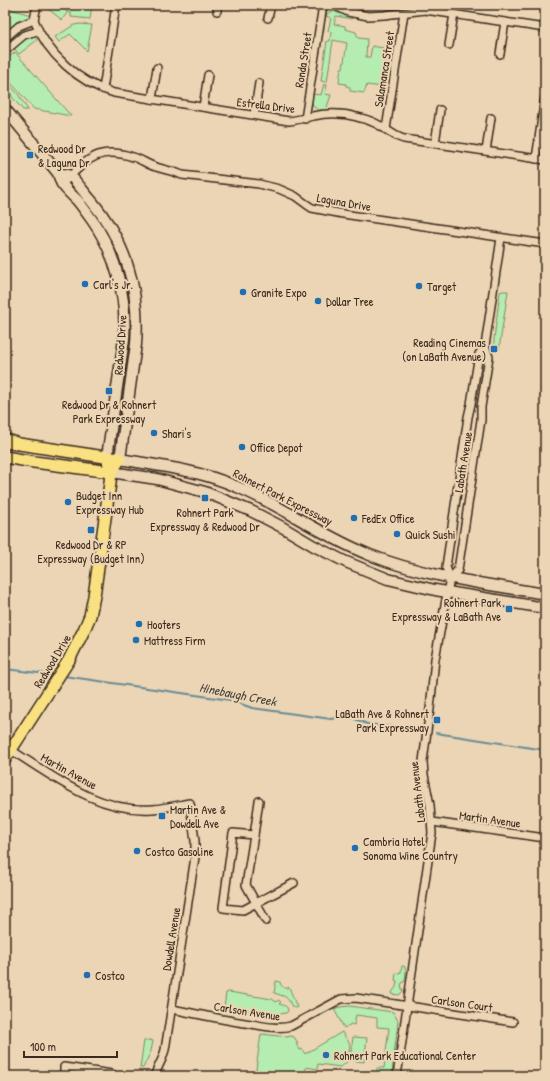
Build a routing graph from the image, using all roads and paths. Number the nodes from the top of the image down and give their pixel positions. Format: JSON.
{"nodes":[{"id":1,"x":37,"y":5,"type":"edge"},
{"id":2,"x":116,"y":5,"type":"edge"},
{"id":3,"x":271,"y":5,"type":"edge"},
{"id":4,"x":323,"y":5,"type":"edge"},
{"id":5,"x":334,"y":5,"type":"edge"},
{"id":6,"x":404,"y":13,"type":"junction"},
{"id":7,"x":454,"y":14,"type":"junction"},
{"id":8,"x":268,"y":18,"type":"dead end"},
{"id":9,"x":34,"y":20,"type":"junction"},
{"id":10,"x":505,"y":22,"type":"junction"},
{"id":11,"x":545,"y":28,"type":"edge"},
{"id":12,"x":38,"y":31,"type":"junction"},
{"id":13,"x":5,"y":38,"type":"edge"},
{"id":14,"x":449,"y":45,"type":"dead end"},
{"id":15,"x":5,"y":51,"type":"edge"},
{"id":16,"x":500,"y":54,"type":"dead end"},
{"id":17,"x":157,"y":68,"type":"dead end"},
{"id":18,"x":208,"y":75,"type":"dead end"},
{"id":19,"x":259,"y":83,"type":"dead end"},
{"id":20,"x":103,"y":89,"type":"junction"},
{"id":21,"x":545,"y":98,"type":"edge"},
{"id":22,"x":152,"y":99,"type":"junction"},
{"id":23,"x":204,"y":107,"type":"junction"},
{"id":24,"x":5,"y":109,"type":"edge"},
{"id":25,"x":440,"y":110,"type":"dead end"},
{"id":26,"x":254,"y":115,"type":"junction"},
{"id":27,"x":305,"y":118,"type":"junction"},
{"id":28,"x":491,"y":118,"type":"dead end"},
{"id":29,"x":386,"y":129,"type":"junction"},
{"id":30,"x":435,"y":143,"type":"junction"},
{"id":31,"x":486,"y":151,"type":"junction"},
{"id":32,"x":536,"y":159,"type":"junction"},
{"id":33,"x":545,"y":160,"type":"edge"},
{"id":34,"x":58,"y":173,"type":"junction"},
{"id":35,"x":70,"y":176,"type":"junction"},
{"id":36,"x":62,"y":184,"type":"junction"},
{"id":37,"x":501,"y":238,"type":"junction"},
{"id":38,"x":545,"y":244,"type":"edge"},
{"id":39,"x":485,"y":346,"type":"junction"},
{"id":40,"x":8,"y":442,"type":"edge"},
{"id":41,"x":5,"y":457,"type":"edge"},
{"id":42,"x":107,"y":458,"type":"junction"},
{"id":43,"x":120,"y":458,"type":"junction"},
{"id":44,"x":111,"y":472,"type":"junction"},
{"id":45,"x":289,"y":514,"type":"junction"},
{"id":46,"x":282,"y":527,"type":"junction"},
{"id":47,"x":450,"y":578,"type":"junction"},
{"id":48,"x":447,"y":593,"type":"junction"},
{"id":49,"x":545,"y":594,"type":"edge"},
{"id":50,"x":545,"y":608,"type":"edge"},
{"id":51,"x":8,"y":755,"type":"edge"},
{"id":52,"x":259,"y":801,"type":"dead end"},
{"id":53,"x":190,"y":803,"type":"joint"},
{"id":54,"x":432,"y":822,"type":"junction"},
{"id":55,"x":254,"y":835,"type":"junction"},
{"id":56,"x":545,"y":838,"type":"edge"},
{"id":57,"x":294,"y":883,"type":"dead end"},
{"id":58,"x":256,"y":903,"type":"junction"},
{"id":59,"x":266,"y":921,"type":"dead end"},
{"id":60,"x":407,"y":1006,"type":"junction"},
{"id":61,"x":172,"y":1010,"type":"junction"},
{"id":62,"x":513,"y":1022,"type":"dead end"},
{"id":63,"x":64,"y":1076,"type":"edge"},
{"id":64,"x":114,"y":1076,"type":"edge"},
{"id":65,"x":154,"y":1076,"type":"edge"},
{"id":66,"x":397,"y":1076,"type":"edge"}],
"edges":[{"from":1,"to":9,"type":"street"},
{"from":2,"to":20,"type":"street"},
{"from":3,"to":8,"type":"street"},
{"from":4,"to":27,"type":"street","name":"Ronda Street"},
{"from":5,"to":6,"type":"street"},
{"from":6,"to":7,"type":"street"},
{"from":6,"to":29,"type":"street","name":"Salamanca Street"},
{"from":7,"to":10,"type":"street"},
{"from":7,"to":14,"type":"street"},
{"from":9,"to":12,"type":"street","name":"Estrella Drive"},
{"from":9,"to":13,"type":"street"},
{"from":10,"to":11,"type":"street"},
{"from":10,"to":16,"type":"street"},
{"from":12,"to":15,"type":"street"},
{"from":12,"to":20,"type":"street","name":"Estrella Drive"},
{"from":17,"to":22,"type":"street"},
{"from":18,"to":23,"type":"street"},
{"from":19,"to":26,"type":"street"},
{"from":20,"to":22,"type":"street","name":"Estrella Drive"},
{"from":21,"to":32,"type":"street"},
{"from":22,"to":23,"type":"street","name":"Estrella Drive"},
{"from":23,"to":26,"type":"street","name":"Estrella Drive"},
{"from":24,"to":34,"type":"main road","name":"Redwood Drive"},
{"from":25,"to":30,"type":"street"},
{"from":26,"to":27,"type":"street","name":"Estrella Drive"},
{"from":27,"to":29,"type":"street","name":"Estrella Drive"},
{"from":28,"to":31,"type":"street"},
{"from":29,"to":30,"type":"street","name":"Estrella Drive"},
{"from":30,"to":31,"type":"street","name":"Estrella Drive"},
{"from":31,"to":32,"type":"street","name":"Estrella Drive"},
{"from":32,"to":33,"type":"street","name":"Estrella Drive"},
{"from":34,"to":35,"type":"main road"},
{"from":34,"to":36,"type":"main road","name":"Redwood Drive"},
{"from":35,"to":36,"type":"street","name":"Laguna Drive"},
{"from":35,"to":37,"type":"street","name":"Laguna Drive"},
{"from":35,"to":43,"type":"main road","name":"Redwood Drive"},
{"from":36,"to":42,"type":"main road","name":"Redwood Drive"},
{"from":37,"to":38,"type":"street","name":"Laguna Drive"},
{"from":37,"to":39,"type":"street","name":"Labath Avenue"},
{"from":39,"to":47,"type":"street","name":"Labath Avenue"},
{"from":39,"to":47,"type":"street","name":"Labath Avenue"},
{"from":40,"to":42,"type":"main road","name":"Rohnert Park Expressway"},
{"from":41,"to":44,"type":"main road"},
{"from":42,"to":43,"type":"main road","name":"Rohnert Park Expressway"},
{"from":42,"to":44,"type":"main road","name":"Redwood Drive"},
{"from":43,"to":44,"type":"main road","name":"Redwood Drive"},
{"from":43,"to":45,"type":"main road","name":"Rohnert Park Expressway"},
{"from":44,"to":46,"type":"main road"},
{"from":44,"to":51,"type":"main road","name":"Redwood Drive"},
{"from":45,"to":46,"type":"main road"},
{"from":45,"to":47,"type":"main road","name":"Rohnert Park Expressway"},
{"from":46,"to":48,"type":"main road"},
{"from":47,"to":48,"type":"street","name":"Labath Avenue"},
{"from":47,"to":49,"type":"main road","name":"Rohnert Park Expressway"},
{"from":48,"to":50,"type":"main road"},
{"from":48,"to":54,"type":"street","name":"Labath Avenue"},
{"from":51,"to":53,"type":"street","name":"Martin Avenue"},
{"from":52,"to":55,"type":"street"},
{"from":53,"to":61,"type":"street","name":"Dowdell Avenue"},
{"from":54,"to":56,"type":"street","name":"Martin Avenue"},
{"from":54,"to":60,"type":"street","name":"Labath Avenue"},
{"from":55,"to":58,"type":"street"},
{"from":55,"to":58,"type":"street"},
{"from":57,"to":58,"type":"street"},
{"from":58,"to":59,"type":"street"},
{"from":60,"to":61,"type":"street","name":"Carlson Avenue"},
{"from":60,"to":62,"type":"street","name":"Carlson Court"},
{"from":60,"to":66,"type":"street","name":"Labath Avenue"},
{"from":61,"to":65,"type":"street","name":"Dowdell Avenue"},
{"from":63,"to":64,"type":"street"}]}
